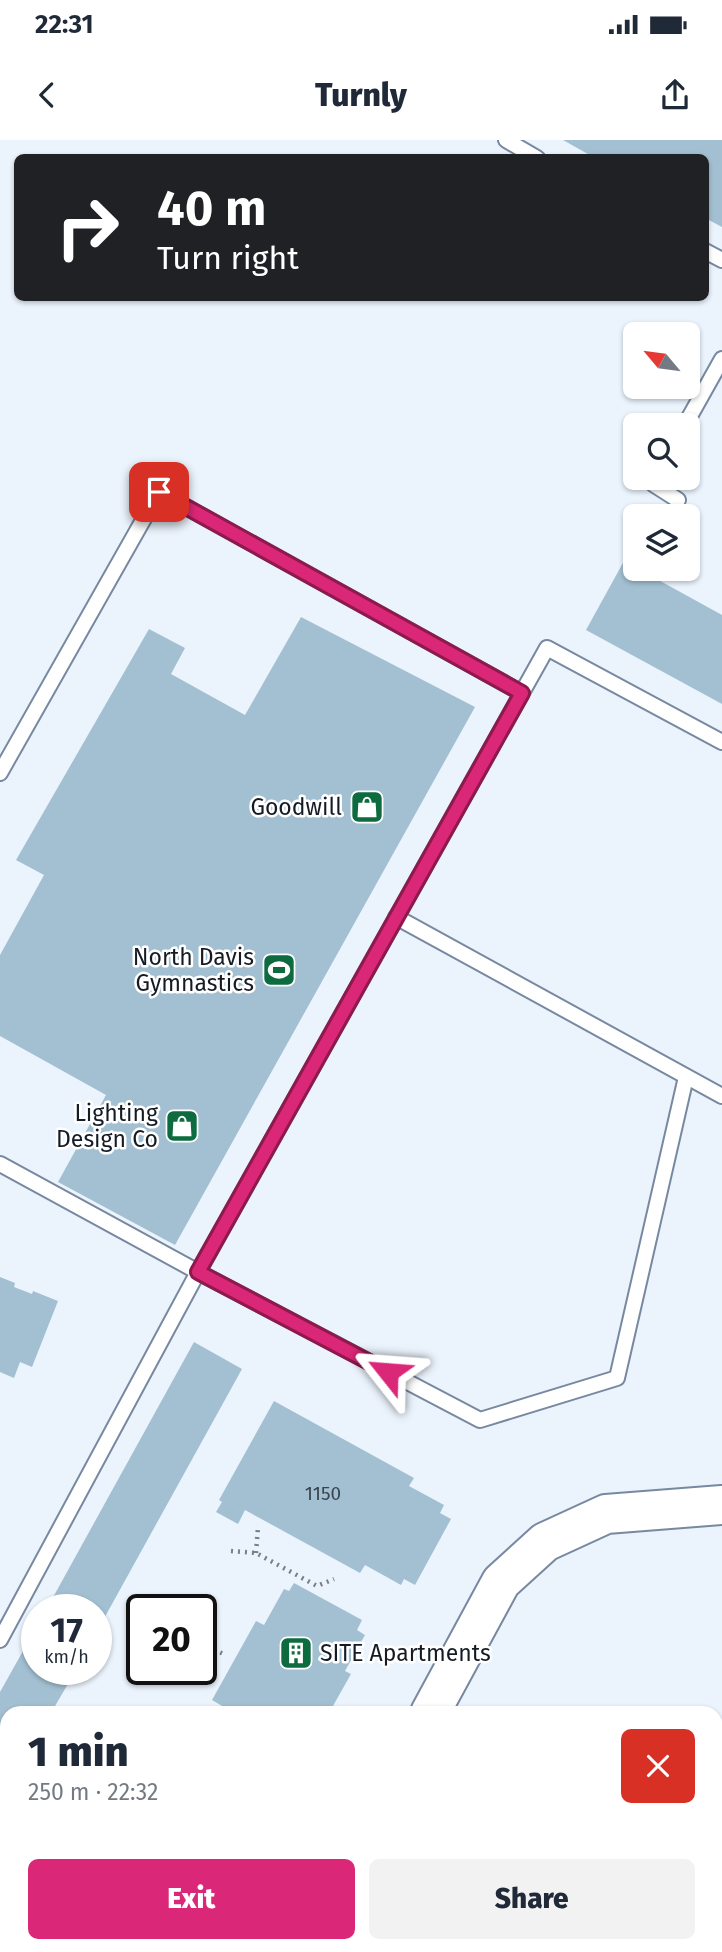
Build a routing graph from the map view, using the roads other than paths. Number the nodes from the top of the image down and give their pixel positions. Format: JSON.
{"nodes":[{"id":1,"x":506,"y":140,"type":"edge"},
{"id":2,"x":530,"y":154,"type":"edge"},
{"id":3,"x":722,"y":359,"type":"edge"},
{"id":4,"x":692,"y":413,"type":"edge"},
{"id":5,"x":662,"y":490,"type":"edge"},
{"id":6,"x":678,"y":500,"type":"dead end"},
{"id":7,"x":522,"y":693,"type":"junction"},
{"id":8,"x":722,"y":742,"type":"edge"},
{"id":9,"x":0,"y":772,"type":"edge"},
{"id":10,"x":396,"y":917,"type":"junction"},
{"id":11,"x":686,"y":1077,"type":"junction"},
{"id":12,"x":722,"y":1096,"type":"edge"},
{"id":13,"x":0,"y":1164,"type":"edge"},
{"id":14,"x":198,"y":1272,"type":"junction"},
{"id":15,"x":722,"y":1505,"type":"edge"},
{"id":16,"x":0,"y":1640,"type":"edge"},
{"id":17,"x":434,"y":1706,"type":"edge"}],
"edges":[{"from":1,"to":2,"type":"lane"},
{"from":3,"to":4,"type":"lane"},
{"from":5,"to":6,"type":"lane"},
{"from":7,"to":8,"type":"lane"},
{"from":7,"to":9,"type":"lane"},
{"from":7,"to":10,"type":"lane"},
{"from":10,"to":11,"type":"lane"},
{"from":10,"to":14,"type":"lane"},
{"from":11,"to":12,"type":"lane"},
{"from":11,"to":14,"type":"lane"},
{"from":13,"to":14,"type":"lane"},
{"from":14,"to":16,"type":"lane"},
{"from":15,"to":17,"type":"street"}]}
